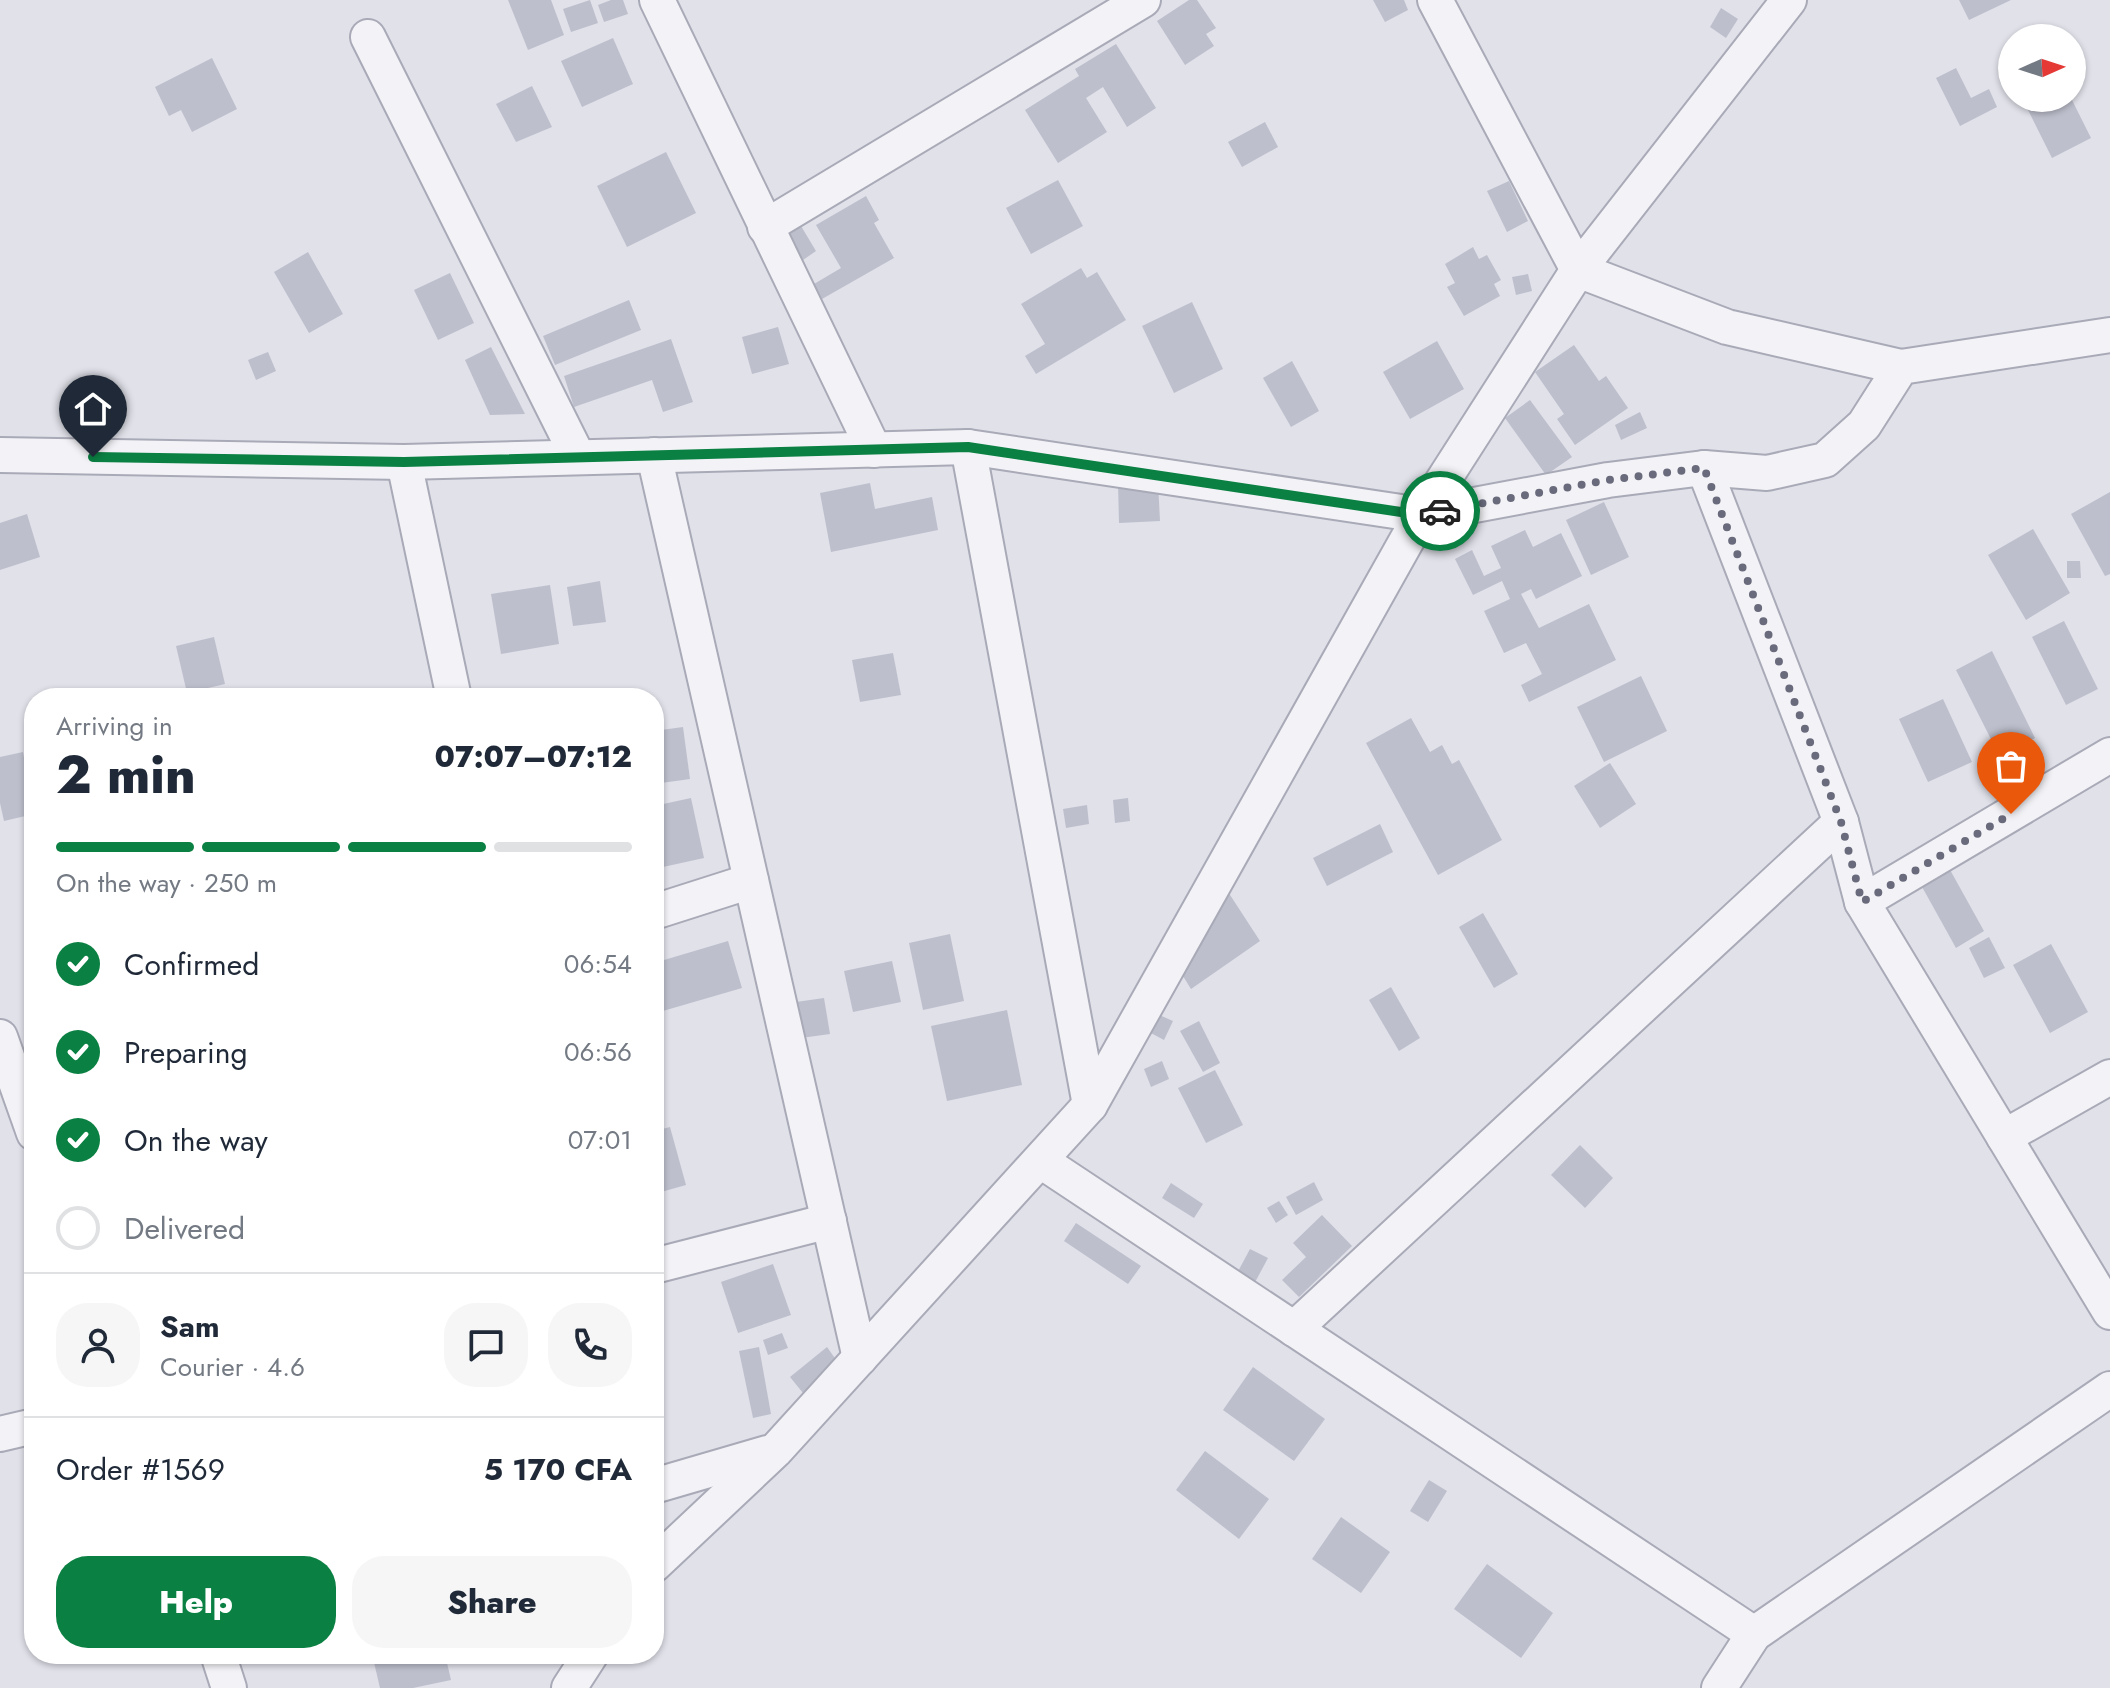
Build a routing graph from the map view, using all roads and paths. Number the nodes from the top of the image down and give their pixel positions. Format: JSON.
{"nodes":[{"id":1,"x":657,"y":0,"type":"edge"},
{"id":2,"x":1143,"y":0,"type":"edge"},
{"id":3,"x":1435,"y":0,"type":"edge"},
{"id":4,"x":1789,"y":0,"type":"edge"},
{"id":5,"x":368,"y":37,"type":"dead end"},
{"id":6,"x":765,"y":227,"type":"junction"},
{"id":7,"x":1578,"y":270,"type":"junction"},
{"id":8,"x":2110,"y":335,"type":"edge"},
{"id":9,"x":1901,"y":367,"type":"junction"},
{"id":10,"x":968,"y":447,"type":"junction"},
{"id":11,"x":874,"y":450,"type":"junction"},
{"id":12,"x":0,"y":455,"type":"edge"},
{"id":13,"x":654,"y":455,"type":"junction"},
{"id":14,"x":578,"y":457,"type":"junction"},
{"id":15,"x":404,"y":462,"type":"junction"},
{"id":16,"x":1704,"y":468,"type":"junction"},
{"id":17,"x":1421,"y":515,"type":"junction"},
{"id":18,"x":452,"y":688,"type":"edge"},
{"id":19,"x":2110,"y":755,"type":"edge"},
{"id":20,"x":1841,"y":822,"type":"junction"},
{"id":21,"x":751,"y":881,"type":"junction"},
{"id":22,"x":1862,"y":902,"type":"junction"},
{"id":23,"x":664,"y":909,"type":"edge"},
{"id":24,"x":0,"y":1037,"type":"edge"},
{"id":25,"x":2110,"y":1077,"type":"edge"},
{"id":26,"x":24,"y":1099,"type":"edge"},
{"id":27,"x":1090,"y":1105,"type":"junction"},
{"id":28,"x":2004,"y":1137,"type":"junction"},
{"id":29,"x":1041,"y":1161,"type":"junction"},
{"id":30,"x":829,"y":1221,"type":"junction"},
{"id":31,"x":664,"y":1263,"type":"edge"},
{"id":32,"x":2110,"y":1312,"type":"edge"},
{"id":33,"x":1294,"y":1329,"type":"junction"},
{"id":34,"x":860,"y":1358,"type":"junction"},
{"id":35,"x":2110,"y":1389,"type":"edge"},
{"id":36,"x":24,"y":1428,"type":"edge"},
{"id":37,"x":0,"y":1434,"type":"edge"},
{"id":38,"x":775,"y":1451,"type":"junction"},
{"id":39,"x":664,"y":1483,"type":"edge"},
{"id":40,"x":664,"y":1556,"type":"edge"},
{"id":41,"x":1754,"y":1634,"type":"junction"},
{"id":42,"x":221,"y":1664,"type":"edge"},
{"id":43,"x":585,"y":1664,"type":"edge"},
{"id":44,"x":229,"y":1688,"type":"edge"},
{"id":45,"x":569,"y":1688,"type":"edge"},
{"id":46,"x":1719,"y":1688,"type":"edge"}],
"edges":[{"from":1,"to":6,"type":"street"},
{"from":2,"to":6,"type":"street"},
{"from":3,"to":7,"type":"street"},
{"from":4,"to":7,"type":"street"},
{"from":5,"to":14,"type":"street"},
{"from":6,"to":11,"type":"street"},
{"from":7,"to":9,"type":"street"},
{"from":7,"to":17,"type":"street"},
{"from":8,"to":9,"type":"street"},
{"from":9,"to":16,"type":"street"},
{"from":10,"to":11,"type":"street"},
{"from":10,"to":17,"type":"street"},
{"from":10,"to":27,"type":"street"},
{"from":11,"to":13,"type":"street"},
{"from":12,"to":15,"type":"street"},
{"from":13,"to":14,"type":"street"},
{"from":13,"to":21,"type":"street"},
{"from":14,"to":15,"type":"street"},
{"from":15,"to":18,"type":"street"},
{"from":16,"to":17,"type":"street"},
{"from":16,"to":20,"type":"street"},
{"from":17,"to":27,"type":"street"},
{"from":19,"to":22,"type":"street"},
{"from":20,"to":22,"type":"street"},
{"from":20,"to":33,"type":"street"},
{"from":21,"to":23,"type":"street"},
{"from":21,"to":30,"type":"street"},
{"from":22,"to":28,"type":"street"},
{"from":24,"to":26,"type":"street"},
{"from":25,"to":28,"type":"street"},
{"from":27,"to":29,"type":"street"},
{"from":28,"to":32,"type":"street"},
{"from":29,"to":33,"type":"street"},
{"from":29,"to":34,"type":"street"},
{"from":30,"to":31,"type":"street"},
{"from":30,"to":34,"type":"street"},
{"from":33,"to":41,"type":"street"},
{"from":34,"to":38,"type":"street"},
{"from":35,"to":41,"type":"street"},
{"from":36,"to":37,"type":"street"},
{"from":38,"to":39,"type":"street"},
{"from":38,"to":40,"type":"street"},
{"from":41,"to":46,"type":"street"},
{"from":42,"to":44,"type":"street"},
{"from":43,"to":45,"type":"street"}]}
